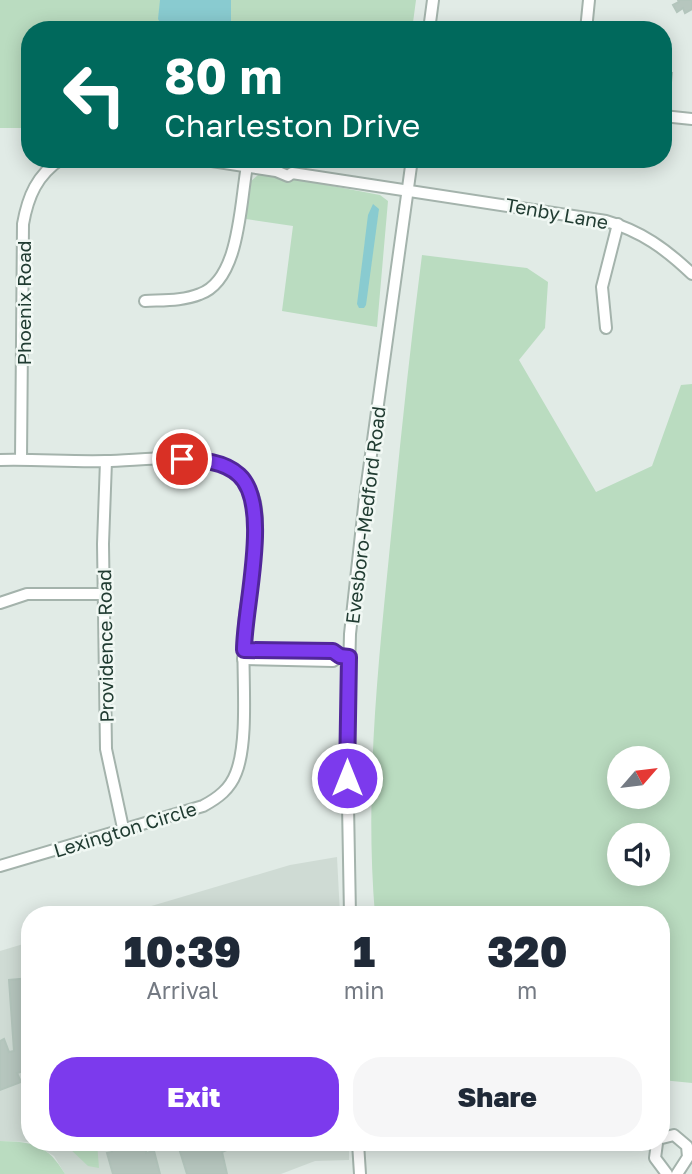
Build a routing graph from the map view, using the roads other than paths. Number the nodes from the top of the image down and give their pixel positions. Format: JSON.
{"nodes":[{"id":1,"x":432,"y":0,"type":"edge"},
{"id":2,"x":589,"y":0,"type":"edge"},
{"id":3,"x":430,"y":21,"type":"edge"},
{"id":4,"x":587,"y":21,"type":"edge"},
{"id":5,"x":672,"y":117,"type":"edge"},
{"id":6,"x":692,"y":119,"type":"edge"},
{"id":7,"x":52,"y":168,"type":"edge"},
{"id":8,"x":247,"y":168,"type":"edge"},
{"id":9,"x":259,"y":168,"type":"edge"},
{"id":10,"x":411,"y":168,"type":"edge"},
{"id":11,"x":407,"y":193,"type":"junction"},
{"id":12,"x":618,"y":224,"type":"junction"},
{"id":13,"x":692,"y":274,"type":"edge"},
{"id":14,"x":145,"y":301,"type":"dead end"},
{"id":15,"x":606,"y":328,"type":"dead end"},
{"id":16,"x":0,"y":460,"type":"edge"},
{"id":17,"x":21,"y":460,"type":"junction"},
{"id":18,"x":106,"y":461,"type":"junction"},
{"id":19,"x":104,"y":594,"type":"junction"},
{"id":20,"x":0,"y":603,"type":"edge"},
{"id":21,"x":243,"y":654,"type":"junction"},
{"id":22,"x":345,"y":657,"type":"junction"},
{"id":23,"x":123,"y":828,"type":"junction"},
{"id":24,"x":0,"y":866,"type":"edge"},
{"id":25,"x":350,"y":906,"type":"edge"},
{"id":26,"x":670,"y":1136,"type":"edge"},
{"id":27,"x":359,"y":1151,"type":"edge"},
{"id":28,"x":656,"y":1151,"type":"edge"},
{"id":29,"x":360,"y":1174,"type":"edge"},
{"id":30,"x":667,"y":1174,"type":"edge"},
{"id":31,"x":677,"y":1174,"type":"edge"}],
"edges":[{"from":1,"to":3,"type":"street"},
{"from":2,"to":4,"type":"street"},
{"from":5,"to":6,"type":"street"},
{"from":7,"to":17,"type":"street","name":"Phoenix Road"},
{"from":8,"to":14,"type":"street"},
{"from":9,"to":11,"type":"street"},
{"from":10,"to":11,"type":"street","name":"Evesboro-Medford Road"},
{"from":11,"to":12,"type":"street","name":"Tenby Lane"},
{"from":11,"to":22,"type":"street","name":"Evesboro-Medford Road"},
{"from":12,"to":13,"type":"street","name":"Tenby Lane"},
{"from":12,"to":15,"type":"street"},
{"from":16,"to":17,"type":"street","name":"Lexington Circle"},
{"from":17,"to":18,"type":"street","name":"Lexington Circle"},
{"from":18,"to":19,"type":"street","name":"Providence Road"},
{"from":18,"to":21,"type":"street","name":"Lexington Circle"},
{"from":19,"to":20,"type":"street"},
{"from":19,"to":23,"type":"street","name":"Providence Road"},
{"from":21,"to":22,"type":"street"},
{"from":21,"to":23,"type":"street","name":"Lexington Circle"},
{"from":22,"to":25,"type":"street","name":"Evesboro-Medford Road"},
{"from":23,"to":24,"type":"street","name":"Lexington Circle"},
{"from":26,"to":31,"type":"street"},
{"from":27,"to":29,"type":"street"},
{"from":28,"to":30,"type":"street"}]}
